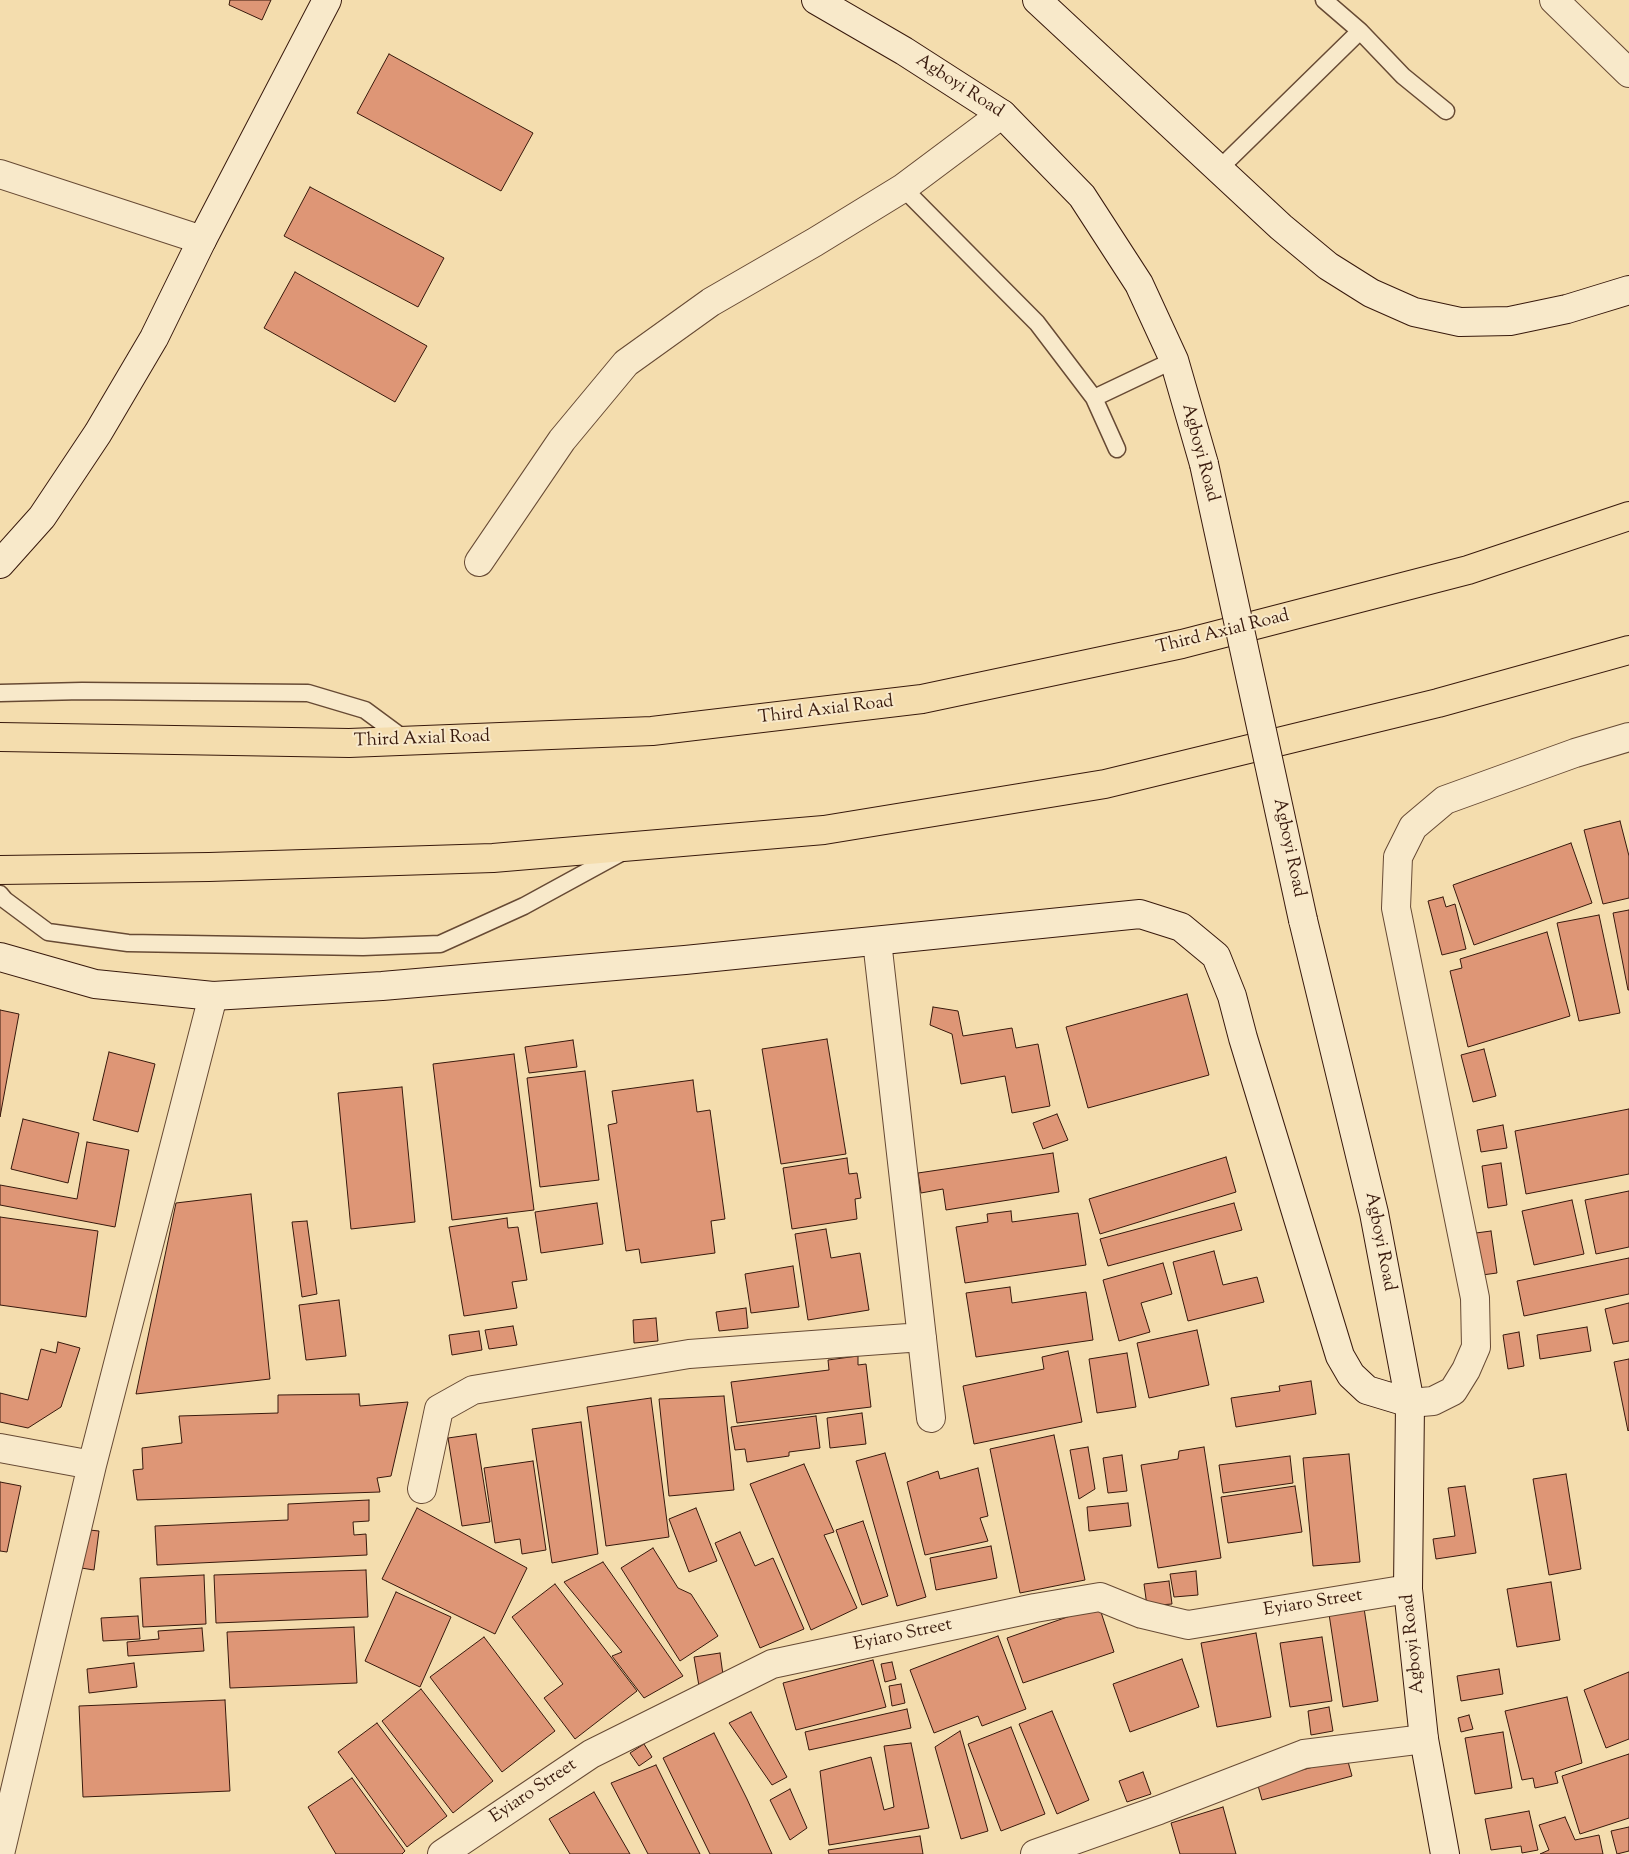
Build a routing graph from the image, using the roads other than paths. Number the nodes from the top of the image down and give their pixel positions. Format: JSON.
{"nodes":[{"id":1,"x":327,"y":0,"type":"edge"},
{"id":2,"x":816,"y":0,"type":"edge"},
{"id":3,"x":1037,"y":0,"type":"edge"},
{"id":4,"x":1324,"y":0,"type":"edge"},
{"id":5,"x":1554,"y":0,"type":"edge"},
{"id":6,"x":1360,"y":31,"type":"junction"},
{"id":7,"x":1629,"y":73,"type":"edge"},
{"id":8,"x":1446,"y":111,"type":"dead end"},
{"id":9,"x":1002,"y":114,"type":"junction"},
{"id":10,"x":1219,"y":169,"type":"junction"},
{"id":11,"x":0,"y":174,"type":"edge"},
{"id":12,"x":903,"y":188,"type":"junction"},
{"id":13,"x":202,"y":240,"type":"junction"},
{"id":14,"x":1629,"y":290,"type":"edge"},
{"id":15,"x":1174,"y":360,"type":"junction"},
{"id":16,"x":1094,"y":398,"type":"junction"},
{"id":17,"x":1117,"y":449,"type":"dead end"},
{"id":18,"x":1629,"y":516,"type":"edge"},
{"id":19,"x":479,"y":562,"type":"dead end"},
{"id":20,"x":0,"y":564,"type":"edge"},
{"id":21,"x":1629,"y":650,"type":"edge"},
{"id":22,"x":0,"y":692,"type":"edge"},
{"id":23,"x":0,"y":737,"type":"edge"},
{"id":24,"x":1629,"y":737,"type":"edge"},
{"id":25,"x":407,"y":741,"type":"junction"},
{"id":26,"x":634,"y":846,"type":"junction"},
{"id":27,"x":0,"y":870,"type":"edge"},
{"id":28,"x":0,"y":894,"type":"edge"},
{"id":29,"x":877,"y":941,"type":"junction"},
{"id":30,"x":0,"y":957,"type":"edge"},
{"id":31,"x":213,"y":996,"type":"junction"},
{"id":32,"x":922,"y":1337,"type":"junction"},
{"id":33,"x":1410,"y":1403,"type":"junction"},
{"id":34,"x":931,"y":1418,"type":"dead end"},
{"id":35,"x":0,"y":1448,"type":"edge"},
{"id":36,"x":92,"y":1465,"type":"junction"},
{"id":37,"x":422,"y":1488,"type":"dead end"},
{"id":38,"x":1408,"y":1588,"type":"junction"},
{"id":39,"x":1424,"y":1739,"type":"junction"},
{"id":40,"x":0,"y":1854,"type":"edge"},
{"id":41,"x":442,"y":1854,"type":"edge"},
{"id":42,"x":1035,"y":1854,"type":"edge"},
{"id":43,"x":1445,"y":1854,"type":"edge"}],
"edges":[{"from":1,"to":13,"type":"street"},
{"from":2,"to":9,"type":"street","name":"Agboyi Road"},
{"from":3,"to":10,"type":"street"},
{"from":4,"to":6,"type":"lane"},
{"from":5,"to":7,"type":"street"},
{"from":6,"to":8,"type":"lane"},
{"from":6,"to":10,"type":"lane"},
{"from":9,"to":12,"type":"street"},
{"from":9,"to":15,"type":"street","name":"Agboyi Road"},
{"from":10,"to":14,"type":"street"},
{"from":11,"to":13,"type":"street"},
{"from":12,"to":16,"type":"lane"},
{"from":12,"to":19,"type":"street"},
{"from":13,"to":20,"type":"street"},
{"from":15,"to":16,"type":"lane"},
{"from":15,"to":33,"type":"street","name":"Agboyi Road","bridge":true},
{"from":16,"to":17,"type":"lane"},
{"from":18,"to":25,"type":"highway","name":"Third Axial Road"},
{"from":21,"to":26,"type":"highway"},
{"from":22,"to":25,"type":"lane"},
{"from":23,"to":25,"type":"highway","name":"Third Axial Road"},
{"from":24,"to":33,"type":"street"},
{"from":26,"to":27,"type":"highway"},
{"from":26,"to":28,"type":"lane"},
{"from":29,"to":31,"type":"street"},
{"from":29,"to":32,"type":"street"},
{"from":29,"to":33,"type":"street"},
{"from":30,"to":31,"type":"street"},
{"from":31,"to":36,"type":"street"},
{"from":32,"to":34,"type":"street"},
{"from":32,"to":37,"type":"street"},
{"from":33,"to":38,"type":"street","name":"Agboyi Road"},
{"from":35,"to":36,"type":"street"},
{"from":36,"to":40,"type":"street"},
{"from":38,"to":39,"type":"street","name":"Agboyi Road"},
{"from":38,"to":41,"type":"street","name":"Eyiaro Street"},
{"from":39,"to":42,"type":"street"},
{"from":39,"to":43,"type":"street","name":"Agboyi Road"}]}
